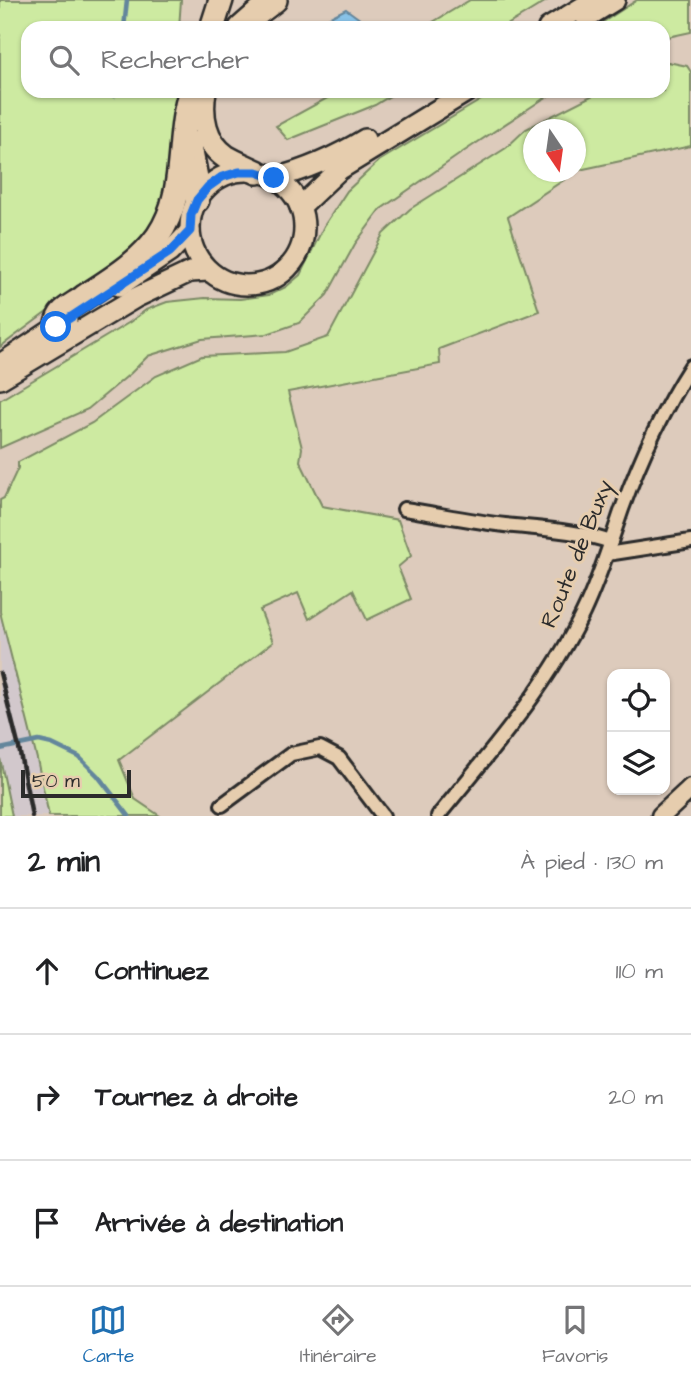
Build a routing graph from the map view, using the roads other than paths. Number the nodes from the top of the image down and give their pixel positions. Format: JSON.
{"nodes":[{"id":1,"x":221,"y":0,"type":"edge"},
{"id":2,"x":275,"y":0,"type":"edge"},
{"id":3,"x":594,"y":0,"type":"edge"},
{"id":4,"x":615,"y":0,"type":"edge"},
{"id":5,"x":214,"y":21,"type":"edge"},
{"id":6,"x":249,"y":21,"type":"edge"},
{"id":7,"x":560,"y":21,"type":"edge"},
{"id":8,"x":581,"y":21,"type":"edge"},
{"id":9,"x":189,"y":98,"type":"edge"},
{"id":10,"x":203,"y":98,"type":"edge"},
{"id":11,"x":432,"y":98,"type":"edge"},
{"id":12,"x":457,"y":98,"type":"edge"},
{"id":13,"x":184,"y":122,"type":"junction"},
{"id":14,"x":265,"y":175,"type":"junction"},
{"id":15,"x":197,"y":200,"type":"junction"},
{"id":16,"x":300,"y":207,"type":"junction"},
{"id":17,"x":190,"y":231,"type":"junction"},
{"id":18,"x":209,"y":271,"type":"junction"},
{"id":19,"x":56,"y":327,"type":"junction"},
{"id":20,"x":0,"y":364,"type":"edge"},
{"id":21,"x":691,"y":366,"type":"edge"},
{"id":22,"x":0,"y":379,"type":"edge"},
{"id":23,"x":404,"y":509,"type":"dead end"},
{"id":24,"x":691,"y":541,"type":"edge"},
{"id":25,"x":609,"y":548,"type":"junction"},
{"id":26,"x":691,"y":788,"type":"edge"},
{"id":27,"x":222,"y":805,"type":"dead end"},
{"id":28,"x":383,"y":816,"type":"edge"},
{"id":29,"x":438,"y":816,"type":"edge"},
{"id":30,"x":661,"y":816,"type":"edge"}],
"edges":[{"from":1,"to":5,"type":"highway"},
{"from":2,"to":6,"type":"highway"},
{"from":3,"to":7,"type":"main road"},
{"from":4,"to":8,"type":"main road"},
{"from":9,"to":13,"type":"highway"},
{"from":10,"to":14,"type":"highway"},
{"from":11,"to":14,"type":"main road"},
{"from":12,"to":16,"type":"main road"},
{"from":13,"to":15,"type":"highway"},
{"from":13,"to":19,"type":"highway"},
{"from":14,"to":15,"type":"main road"},
{"from":14,"to":16,"type":"main road"},
{"from":15,"to":17,"type":"main road"},
{"from":16,"to":18,"type":"main road"},
{"from":17,"to":18,"type":"main road"},
{"from":17,"to":19,"type":"main road"},
{"from":18,"to":22,"type":"main road"},
{"from":19,"to":20,"type":"main road"},
{"from":21,"to":25,"type":"street","name":"Route de Buxy"},
{"from":23,"to":25,"type":"street"},
{"from":24,"to":25,"type":"street"},
{"from":25,"to":29,"type":"street","name":"Route de Buxy"},
{"from":26,"to":30,"type":"main road"},
{"from":27,"to":28,"type":"street"}]}
